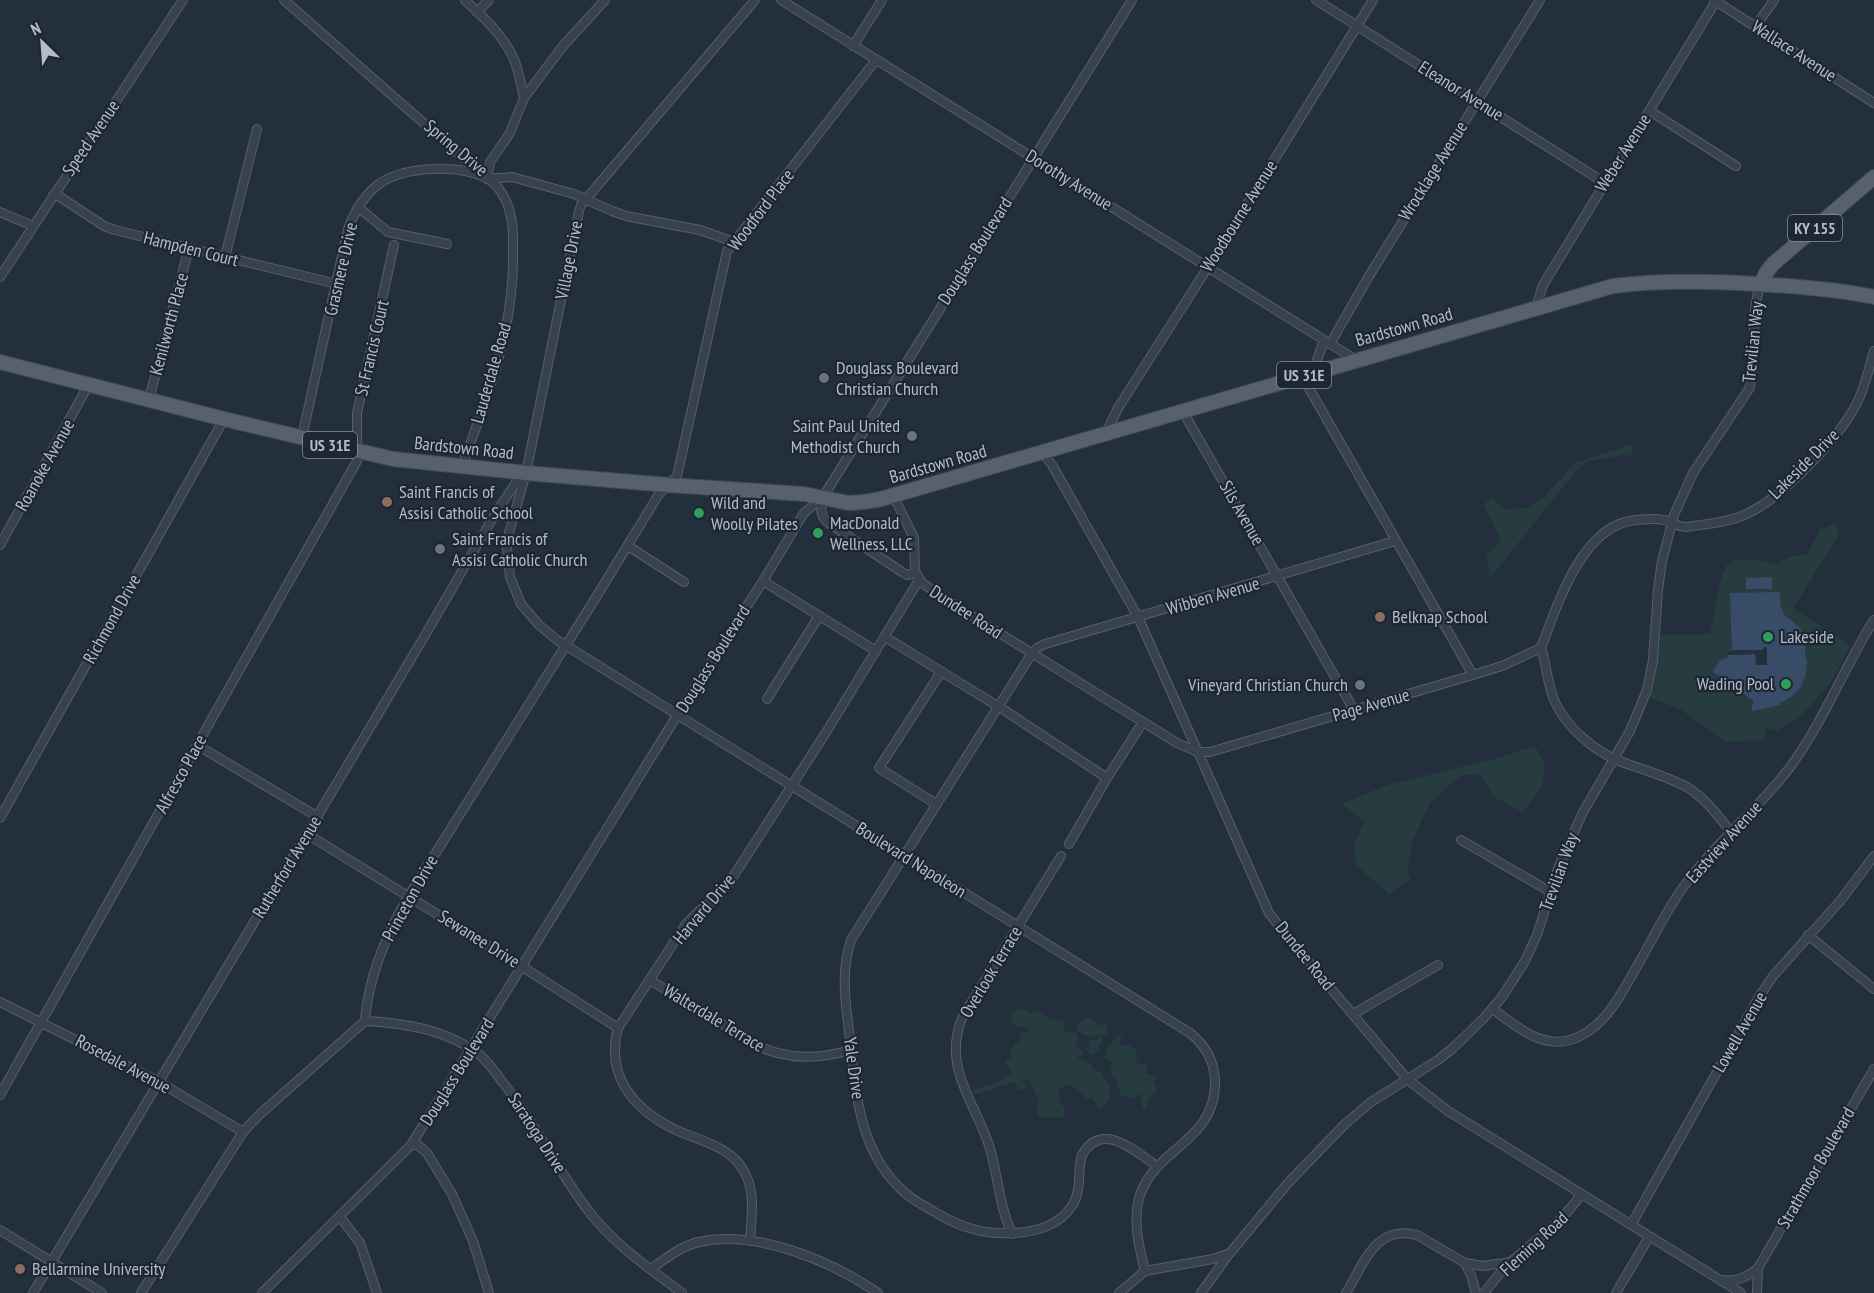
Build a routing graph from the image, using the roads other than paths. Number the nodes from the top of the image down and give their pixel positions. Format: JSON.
{"nodes":[{"id":1,"x":183,"y":0,"type":"edge"},
{"id":2,"x":284,"y":0,"type":"edge"},
{"id":3,"x":465,"y":0,"type":"edge"},
{"id":4,"x":489,"y":0,"type":"edge"},
{"id":5,"x":605,"y":0,"type":"edge"},
{"id":6,"x":755,"y":0,"type":"edge"},
{"id":7,"x":781,"y":0,"type":"edge"},
{"id":8,"x":882,"y":0,"type":"edge"},
{"id":9,"x":1132,"y":0,"type":"edge"},
{"id":10,"x":1316,"y":0,"type":"edge"},
{"id":11,"x":1373,"y":0,"type":"edge"},
{"id":12,"x":1540,"y":0,"type":"edge"},
{"id":13,"x":1774,"y":0,"type":"edge"},
{"id":14,"x":1715,"y":1,"type":"edge"},
{"id":15,"x":477,"y":12,"type":"junction"},
{"id":16,"x":1357,"y":25,"type":"junction"},
{"id":17,"x":1755,"y":27,"type":"junction"},
{"id":18,"x":853,"y":46,"type":"junction"},
{"id":19,"x":876,"y":60,"type":"junction"},
{"id":20,"x":524,"y":98,"type":"junction"},
{"id":21,"x":1476,"y":101,"type":"junction"},
{"id":22,"x":1874,"y":102,"type":"edge"},
{"id":23,"x":1650,"y":111,"type":"junction"},
{"id":24,"x":256,"y":129,"type":"dead end"},
{"id":25,"x":1033,"y":158,"type":"junction"},
{"id":26,"x":1737,"y":166,"type":"dead end"},
{"id":27,"x":1874,"y":177,"type":"edge"},
{"id":28,"x":487,"y":178,"type":"junction"},
{"id":29,"x":1605,"y":183,"type":"junction"},
{"id":30,"x":53,"y":195,"type":"junction"},
{"id":31,"x":587,"y":199,"type":"junction"},
{"id":32,"x":357,"y":207,"type":"junction"},
{"id":33,"x":0,"y":212,"type":"edge"},
{"id":34,"x":33,"y":226,"type":"junction"},
{"id":35,"x":734,"y":242,"type":"junction"},
{"id":36,"x":447,"y":244,"type":"dead end"},
{"id":37,"x":394,"y":245,"type":"dead end"},
{"id":38,"x":189,"y":248,"type":"junction"},
{"id":39,"x":225,"y":257,"type":"junction"},
{"id":40,"x":1208,"y":267,"type":"junction"},
{"id":41,"x":0,"y":277,"type":"edge"},
{"id":42,"x":337,"y":284,"type":"junction"},
{"id":43,"x":1761,"y":284,"type":"junction"},
{"id":44,"x":1874,"y":297,"type":"edge"},
{"id":45,"x":1536,"y":308,"type":"junction"},
{"id":46,"x":1327,"y":342,"type":"junction"},
{"id":47,"x":1874,"y":351,"type":"edge"},
{"id":48,"x":1356,"y":360,"type":"junction"},
{"id":49,"x":0,"y":362,"type":"edge"},
{"id":50,"x":1307,"y":374,"type":"junction"},
{"id":51,"x":89,"y":384,"type":"junction"},
{"id":52,"x":149,"y":399,"type":"junction"},
{"id":53,"x":1182,"y":410,"type":"junction"},
{"id":54,"x":224,"y":419,"type":"junction"},
{"id":55,"x":1106,"y":433,"type":"junction"},
{"id":56,"x":302,"y":437,"type":"junction"},
{"id":57,"x":358,"y":452,"type":"junction"},
{"id":58,"x":1042,"y":452,"type":"junction"},
{"id":59,"x":462,"y":466,"type":"junction"},
{"id":60,"x":526,"y":473,"type":"junction"},
{"id":61,"x":668,"y":485,"type":"junction"},
{"id":62,"x":893,"y":495,"type":"junction"},
{"id":63,"x":823,"y":497,"type":"junction"},
{"id":64,"x":1671,"y":523,"type":"junction"},
{"id":65,"x":1395,"y":541,"type":"junction"},
{"id":66,"x":0,"y":545,"type":"edge"},
{"id":67,"x":628,"y":546,"type":"junction"},
{"id":68,"x":1278,"y":576,"type":"junction"},
{"id":69,"x":919,"y":579,"type":"junction"},
{"id":70,"x":763,"y":581,"type":"junction"},
{"id":71,"x":684,"y":582,"type":"dead end"},
{"id":72,"x":819,"y":616,"type":"junction"},
{"id":73,"x":1138,"y":617,"type":"junction"},
{"id":74,"x":1874,"y":620,"type":"edge"},
{"id":75,"x":885,"y":637,"type":"junction"},
{"id":76,"x":566,"y":645,"type":"junction"},
{"id":77,"x":1540,"y":648,"type":"junction"},
{"id":78,"x":876,"y":651,"type":"junction"},
{"id":79,"x":1032,"y":654,"type":"junction"},
{"id":80,"x":941,"y":672,"type":"junction"},
{"id":81,"x":1473,"y":675,"type":"junction"},
{"id":82,"x":767,"y":699,"type":"dead end"},
{"id":83,"x":998,"y":707,"type":"junction"},
{"id":84,"x":1354,"y":710,"type":"junction"},
{"id":85,"x":678,"y":715,"type":"junction"},
{"id":86,"x":1143,"y":722,"type":"junction"},
{"id":87,"x":197,"y":745,"type":"junction"},
{"id":88,"x":1198,"y":752,"type":"junction"},
{"id":89,"x":1614,"y":759,"type":"junction"},
{"id":90,"x":1107,"y":778,"type":"junction"},
{"id":91,"x":792,"y":785,"type":"junction"},
{"id":92,"x":936,"y":804,"type":"junction"},
{"id":93,"x":318,"y":817,"type":"junction"},
{"id":94,"x":0,"y":818,"type":"edge"},
{"id":95,"x":1732,"y":833,"type":"junction"},
{"id":96,"x":307,"y":834,"type":"junction"},
{"id":97,"x":1461,"y":840,"type":"dead end"},
{"id":98,"x":1069,"y":844,"type":"dead end"},
{"id":99,"x":904,"y":855,"type":"junction"},
{"id":100,"x":1061,"y":856,"type":"dead end"},
{"id":101,"x":1873,"y":859,"type":"edge"},
{"id":102,"x":1549,"y":891,"type":"junction"},
{"id":103,"x":408,"y":896,"type":"junction"},
{"id":104,"x":1019,"y":926,"type":"junction"},
{"id":105,"x":1808,"y":935,"type":"junction"},
{"id":106,"x":1438,"y":965,"type":"dead end"},
{"id":107,"x":521,"y":966,"type":"junction"},
{"id":108,"x":650,"y":980,"type":"junction"},
{"id":109,"x":1874,"y":989,"type":"edge"},
{"id":110,"x":0,"y":1002,"type":"edge"},
{"id":111,"x":1493,"y":1009,"type":"junction"},
{"id":112,"x":1353,"y":1014,"type":"junction"},
{"id":113,"x":365,"y":1021,"type":"junction"},
{"id":114,"x":42,"y":1022,"type":"junction"},
{"id":115,"x":618,"y":1028,"type":"junction"},
{"id":116,"x":471,"y":1050,"type":"junction"},
{"id":117,"x":851,"y":1050,"type":"junction"},
{"id":118,"x":1874,"y":1069,"type":"edge"},
{"id":119,"x":1407,"y":1079,"type":"junction"},
{"id":120,"x":159,"y":1082,"type":"junction"},
{"id":121,"x":0,"y":1095,"type":"edge"},
{"id":122,"x":243,"y":1132,"type":"junction"},
{"id":123,"x":411,"y":1144,"type":"junction"},
{"id":124,"x":1158,"y":1167,"type":"junction"},
{"id":125,"x":1581,"y":1194,"type":"junction"},
{"id":126,"x":340,"y":1217,"type":"junction"},
{"id":127,"x":1631,"y":1226,"type":"junction"},
{"id":128,"x":0,"y":1230,"type":"edge"},
{"id":129,"x":1012,"y":1233,"type":"junction"},
{"id":130,"x":1649,"y":1237,"type":"junction"},
{"id":131,"x":750,"y":1241,"type":"junction"},
{"id":132,"x":1230,"y":1253,"type":"junction"},
{"id":133,"x":51,"y":1262,"type":"junction"},
{"id":134,"x":1511,"y":1262,"type":"junction"},
{"id":135,"x":1465,"y":1263,"type":"junction"},
{"id":136,"x":1758,"y":1268,"type":"junction"},
{"id":137,"x":651,"y":1269,"type":"junction"},
{"id":138,"x":1144,"y":1271,"type":"junction"},
{"id":139,"x":1721,"y":1280,"type":"junction"},
{"id":140,"x":33,"y":1293,"type":"edge"},
{"id":141,"x":102,"y":1293,"type":"edge"},
{"id":142,"x":141,"y":1293,"type":"edge"},
{"id":143,"x":262,"y":1293,"type":"edge"},
{"id":144,"x":377,"y":1293,"type":"edge"},
{"id":145,"x":489,"y":1293,"type":"edge"},
{"id":146,"x":682,"y":1293,"type":"edge"},
{"id":147,"x":878,"y":1293,"type":"edge"},
{"id":148,"x":1119,"y":1293,"type":"edge"},
{"id":149,"x":1201,"y":1293,"type":"edge"},
{"id":150,"x":1346,"y":1293,"type":"edge"},
{"id":151,"x":1476,"y":1293,"type":"edge"},
{"id":152,"x":1484,"y":1293,"type":"edge"},
{"id":153,"x":1616,"y":1293,"type":"edge"},
{"id":154,"x":1741,"y":1293,"type":"edge"},
{"id":155,"x":1757,"y":1293,"type":"edge"}],
"edges":[{"from":1,"to":30,"type":"street","name":"Speed Avenue"},
{"from":2,"to":28,"type":"street","name":"Spring Drive"},
{"from":3,"to":15,"type":"street"},
{"from":4,"to":15,"type":"street"},
{"from":5,"to":20,"type":"street"},
{"from":6,"to":31,"type":"street","name":"Village Drive"},
{"from":7,"to":18,"type":"street","name":"Dorothy Avenue"},
{"from":8,"to":18,"type":"street"},
{"from":9,"to":25,"type":"street","name":"Douglass Boulevard"},
{"from":10,"to":16,"type":"street","name":"Eleanor Avenue"},
{"from":11,"to":16,"type":"street","name":"Woodbourne Avenue"},
{"from":12,"to":21,"type":"street","name":"Wrocklage Avenue"},
{"from":13,"to":17,"type":"street"},
{"from":14,"to":17,"type":"street","name":"Wallace Avenue"},
{"from":14,"to":23,"type":"street","name":"Weber Avenue"},
{"from":15,"to":20,"type":"street"},
{"from":16,"to":21,"type":"street","name":"Eleanor Avenue"},
{"from":16,"to":40,"type":"street","name":"Woodbourne Avenue"},
{"from":17,"to":22,"type":"street","name":"Wallace Avenue"},
{"from":18,"to":19,"type":"street","name":"Dorothy Avenue"},
{"from":19,"to":25,"type":"street","name":"Dorothy Avenue"},
{"from":19,"to":35,"type":"street","name":"Woodford Place"},
{"from":20,"to":28,"type":"street"},
{"from":21,"to":29,"type":"street","name":"Eleanor Avenue"},
{"from":21,"to":46,"type":"street","name":"Wrocklage Avenue"},
{"from":23,"to":26,"type":"street"},
{"from":23,"to":29,"type":"street","name":"Weber Avenue"},
{"from":24,"to":39,"type":"street"},
{"from":25,"to":40,"type":"street","name":"Dorothy Avenue"},
{"from":25,"to":63,"type":"street","name":"Douglass Boulevard"},
{"from":27,"to":43,"type":"main road","number":"KY 155"},
{"from":28,"to":31,"type":"street","name":"Spring Drive"},
{"from":28,"to":32,"type":"street","name":"Grasmere Drive"},
{"from":28,"to":59,"type":"street","name":"Lauderdale Road"},
{"from":29,"to":45,"type":"street","name":"Weber Avenue"},
{"from":30,"to":34,"type":"street","name":"Speed Avenue"},
{"from":30,"to":38,"type":"street","name":"Hampden Court"},
{"from":31,"to":35,"type":"street","name":"Spring Drive"},
{"from":31,"to":60,"type":"street","name":"Village Drive"},
{"from":32,"to":36,"type":"street"},
{"from":32,"to":42,"type":"street","name":"Grasmere Drive"},
{"from":33,"to":34,"type":"street"},
{"from":34,"to":41,"type":"street","name":"Speed Avenue"},
{"from":35,"to":61,"type":"street","name":"Woodford Place"},
{"from":37,"to":57,"type":"street","name":"St Francis Court"},
{"from":38,"to":39,"type":"street","name":"Hampden Court"},
{"from":38,"to":52,"type":"street","name":"Kenilworth Place"},
{"from":39,"to":42,"type":"street","name":"Hampden Court"},
{"from":40,"to":46,"type":"street","name":"Dorothy Avenue"},
{"from":40,"to":55,"type":"street","name":"Woodbourne Avenue"},
{"from":42,"to":56,"type":"street","name":"Grasmere Drive"},
{"from":43,"to":44,"type":"main road","name":"Bardstown Road","number":"US 31E"},
{"from":43,"to":45,"type":"main road","name":"Bardstown Road","number":"US 31E"},
{"from":43,"to":64,"type":"street","name":"Trevilian Way"},
{"from":45,"to":48,"type":"main road","name":"Bardstown Road","number":"US 31E"},
{"from":46,"to":48,"type":"street","name":"Dorothy Avenue"},
{"from":46,"to":50,"type":"street","name":"Wrocklage Avenue"},
{"from":47,"to":64,"type":"street","name":"Lakeside Drive"},
{"from":48,"to":50,"type":"main road","name":"Bardstown Road","number":"US 31E"},
{"from":49,"to":51,"type":"main road","name":"Bardstown Road","number":"US 31E"},
{"from":50,"to":53,"type":"main road","name":"Bardstown Road","number":"US 31E"},
{"from":50,"to":65,"type":"street"},
{"from":51,"to":52,"type":"main road","name":"Bardstown Road","number":"US 31E"},
{"from":51,"to":66,"type":"street","name":"Roanoke Avenue"},
{"from":52,"to":54,"type":"main road","name":"Bardstown Road","number":"US 31E"},
{"from":53,"to":55,"type":"main road","name":"Bardstown Road","number":"US 31E"},
{"from":53,"to":68,"type":"street","name":"Sils Avenue"},
{"from":54,"to":56,"type":"main road","name":"Bardstown Road","number":"US 31E"},
{"from":54,"to":94,"type":"street","name":"Richmond Drive"},
{"from":55,"to":58,"type":"main road","name":"Bardstown Road","number":"US 31E"},
{"from":56,"to":57,"type":"main road","name":"Bardstown Road","number":"US 31E"},
{"from":57,"to":59,"type":"main road","name":"Bardstown Road","number":"US 31E"},
{"from":57,"to":87,"type":"street","name":"Alfresco Place"},
{"from":58,"to":62,"type":"main road","name":"Bardstown Road","number":"US 31E"},
{"from":58,"to":73,"type":"street"},
{"from":59,"to":60,"type":"main road","name":"Bardstown Road","number":"US 31E"},
{"from":60,"to":61,"type":"main road","name":"Bardstown Road","number":"US 31E"},
{"from":60,"to":76,"type":"street","name":"Boulevard Napoleon"},
{"from":60,"to":93,"type":"street","name":"Rutherford Avenue"},
{"from":61,"to":63,"type":"main road","name":"Bardstown Road","number":"US 31E"},
{"from":61,"to":67,"type":"street","name":"Princeton Drive"},
{"from":62,"to":63,"type":"main road","name":"Bardstown Road","number":"US 31E"},
{"from":62,"to":69,"type":"street"},
{"from":63,"to":69,"type":"street","name":"Dundee Road"},
{"from":63,"to":70,"type":"street","name":"Douglass Boulevard"},
{"from":64,"to":77,"type":"street","name":"Lakeside Drive"},
{"from":64,"to":89,"type":"street","name":"Trevilian Way"},
{"from":65,"to":68,"type":"street","name":"Wibben Avenue"},
{"from":65,"to":81,"type":"street"},
{"from":67,"to":71,"type":"street"},
{"from":67,"to":76,"type":"street","name":"Princeton Drive"},
{"from":68,"to":73,"type":"street","name":"Wibben Avenue"},
{"from":68,"to":84,"type":"street","name":"Sils Avenue"},
{"from":69,"to":75,"type":"street","name":"Harvard Drive"},
{"from":69,"to":79,"type":"street","name":"Dundee Road"},
{"from":70,"to":72,"type":"street"},
{"from":70,"to":85,"type":"street","name":"Douglass Boulevard"},
{"from":72,"to":78,"type":"street"},
{"from":72,"to":82,"type":"street"},
{"from":73,"to":79,"type":"street","name":"Wibben Avenue"},
{"from":73,"to":88,"type":"street"},
{"from":74,"to":95,"type":"street","name":"Eastview Avenue"},
{"from":75,"to":78,"type":"street","name":"Harvard Drive"},
{"from":75,"to":80,"type":"street"},
{"from":76,"to":85,"type":"street","name":"Boulevard Napoleon"},
{"from":76,"to":103,"type":"street","name":"Princeton Drive"},
{"from":77,"to":81,"type":"street","name":"Page Avenue"},
{"from":77,"to":89,"type":"street"},
{"from":78,"to":91,"type":"street","name":"Harvard Drive"},
{"from":79,"to":83,"type":"street","name":"Yale Drive"},
{"from":79,"to":86,"type":"street","name":"Dundee Road"},
{"from":80,"to":83,"type":"street"},
{"from":80,"to":92,"type":"street"},
{"from":81,"to":84,"type":"street","name":"Page Avenue"},
{"from":83,"to":90,"type":"street"},
{"from":83,"to":92,"type":"street","name":"Yale Drive"},
{"from":84,"to":88,"type":"street","name":"Page Avenue"},
{"from":85,"to":91,"type":"street","name":"Boulevard Napoleon"},
{"from":85,"to":107,"type":"street","name":"Douglass Boulevard"},
{"from":86,"to":88,"type":"street","name":"Dundee Road"},
{"from":86,"to":90,"type":"street"},
{"from":87,"to":93,"type":"street"},
{"from":87,"to":114,"type":"street","name":"Alfresco Place"},
{"from":88,"to":112,"type":"street","name":"Dundee Road"},
{"from":89,"to":95,"type":"street"},
{"from":89,"to":102,"type":"street","name":"Trevilian Way"},
{"from":90,"to":98,"type":"street"},
{"from":91,"to":99,"type":"street","name":"Boulevard Napoleon"},
{"from":91,"to":108,"type":"street","name":"Harvard Drive"},
{"from":92,"to":99,"type":"street","name":"Yale Drive"},
{"from":93,"to":96,"type":"street","name":"Rutherford Avenue"},
{"from":95,"to":111,"type":"street","name":"Eastview Avenue"},
{"from":96,"to":103,"type":"street","name":"Sewanee Drive"},
{"from":96,"to":120,"type":"street","name":"Rutherford Avenue"},
{"from":97,"to":102,"type":"street"},
{"from":99,"to":104,"type":"street","name":"Boulevard Napoleon"},
{"from":99,"to":117,"type":"street","name":"Yale Drive"},
{"from":100,"to":104,"type":"street","name":"Overlook Terrace"},
{"from":101,"to":105,"type":"street","name":"Lowell Avenue"},
{"from":102,"to":111,"type":"street","name":"Trevilian Way"},
{"from":103,"to":107,"type":"street","name":"Sewanee Drive"},
{"from":103,"to":113,"type":"street","name":"Princeton Drive"},
{"from":104,"to":124,"type":"street","name":"Boulevard Napoleon"},
{"from":104,"to":129,"type":"street","name":"Overlook Terrace"},
{"from":105,"to":109,"type":"street"},
{"from":105,"to":127,"type":"street","name":"Lowell Avenue"},
{"from":106,"to":112,"type":"street"},
{"from":107,"to":115,"type":"street","name":"Sewanee Drive"},
{"from":107,"to":116,"type":"street","name":"Douglass Boulevard"},
{"from":108,"to":115,"type":"street","name":"Harvard Drive"},
{"from":108,"to":117,"type":"street","name":"Walterdale Terrace"},
{"from":110,"to":114,"type":"street","name":"Rosedale Avenue"},
{"from":111,"to":119,"type":"street","name":"Trevilian Way"},
{"from":112,"to":119,"type":"street","name":"Dundee Road"},
{"from":113,"to":116,"type":"street","name":"Saratoga Drive"},
{"from":113,"to":122,"type":"street"},
{"from":114,"to":120,"type":"street","name":"Rosedale Avenue"},
{"from":114,"to":121,"type":"street","name":"Alfresco Place"},
{"from":115,"to":131,"type":"street","name":"Harvard Drive"},
{"from":116,"to":123,"type":"street","name":"Douglass Boulevard"},
{"from":116,"to":137,"type":"street","name":"Saratoga Drive"},
{"from":117,"to":129,"type":"street","name":"Yale Drive"},
{"from":118,"to":136,"type":"street","name":"Strathmoor Boulevard"},
{"from":119,"to":125,"type":"street","name":"Dundee Road"},
{"from":119,"to":132,"type":"street","name":"Trevilian Way"},
{"from":120,"to":122,"type":"street","name":"Rosedale Avenue"},
{"from":120,"to":133,"type":"street","name":"Rutherford Avenue"},
{"from":122,"to":142,"type":"street"},
{"from":123,"to":126,"type":"street","name":"Douglass Boulevard"},
{"from":123,"to":145,"type":"street"},
{"from":124,"to":129,"type":"street","name":"Yale Drive"},
{"from":124,"to":138,"type":"street","name":"Boulevard Napoleon"},
{"from":125,"to":127,"type":"street","name":"Dundee Road"},
{"from":125,"to":134,"type":"street","name":"Fleming Road"},
{"from":126,"to":143,"type":"street","name":"Douglass Boulevard"},
{"from":126,"to":144,"type":"street"},
{"from":127,"to":130,"type":"street","name":"Dundee Road"},
{"from":128,"to":133,"type":"street"},
{"from":130,"to":139,"type":"street","name":"Dundee Road"},
{"from":130,"to":153,"type":"street"},
{"from":131,"to":137,"type":"street"},
{"from":131,"to":147,"type":"street"},
{"from":132,"to":138,"type":"street"},
{"from":132,"to":149,"type":"street","name":"Trevilian Way"},
{"from":133,"to":140,"type":"street","name":"Rutherford Avenue"},
{"from":133,"to":141,"type":"street"},
{"from":134,"to":135,"type":"street"},
{"from":134,"to":152,"type":"street","name":"Fleming Road"},
{"from":135,"to":150,"type":"street"},
{"from":135,"to":151,"type":"street"},
{"from":136,"to":139,"type":"street"},
{"from":136,"to":155,"type":"street","name":"Strathmoor Boulevard"},
{"from":137,"to":146,"type":"street","name":"Saratoga Drive"},
{"from":138,"to":148,"type":"street"},
{"from":139,"to":154,"type":"street","name":"Dundee Road"}]}
